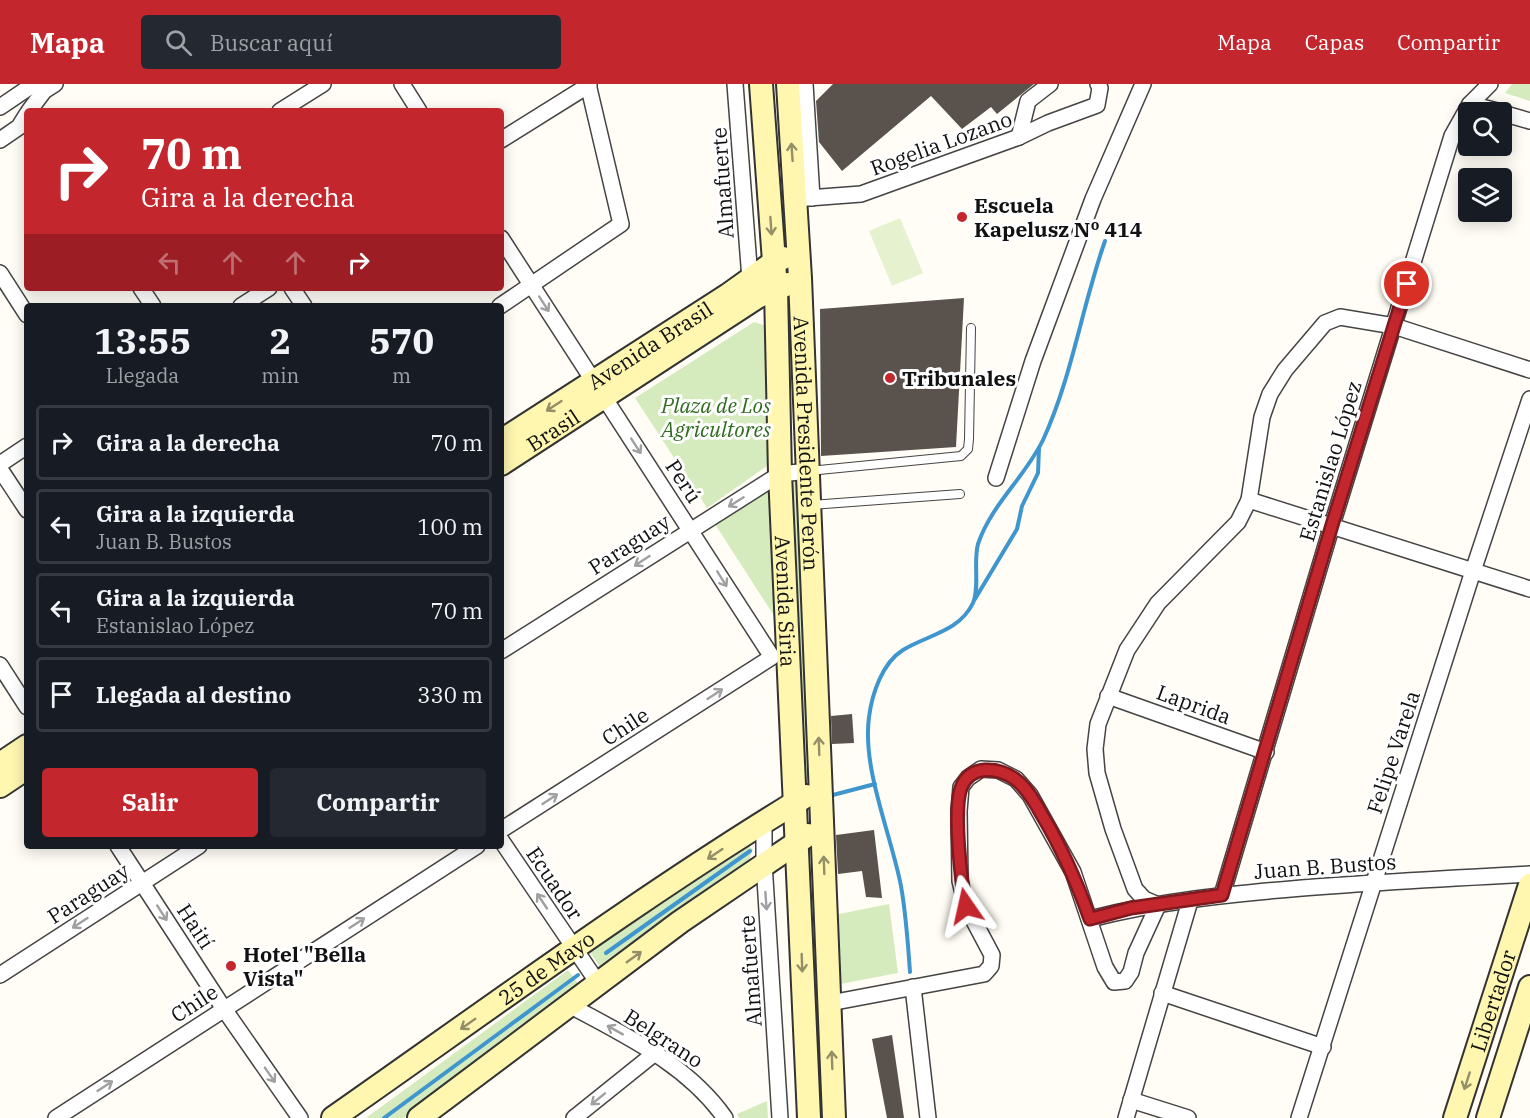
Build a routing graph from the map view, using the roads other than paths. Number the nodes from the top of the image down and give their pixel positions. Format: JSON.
{"nodes":[{"id":1,"x":34,"y":84,"type":"edge"},
{"id":2,"x":55,"y":84,"type":"edge"},
{"id":3,"x":323,"y":84,"type":"edge"},
{"id":4,"x":402,"y":84,"type":"edge"},
{"id":5,"x":735,"y":84,"type":"edge"},
{"id":6,"x":761,"y":84,"type":"edge"},
{"id":7,"x":788,"y":84,"type":"edge"},
{"id":8,"x":805,"y":84,"type":"edge"},
{"id":9,"x":1050,"y":84,"type":"edge"},
{"id":10,"x":1098,"y":84,"type":"edge"},
{"id":11,"x":1490,"y":84,"type":"edge"},
{"id":12,"x":588,"y":85,"type":"edge"},
{"id":13,"x":1143,"y":86,"type":"edge"},
{"id":14,"x":13,"y":90,"type":"edge"},
{"id":15,"x":1472,"y":102,"type":"edge"},
{"id":16,"x":0,"y":107,"type":"edge"},
{"id":17,"x":25,"y":108,"type":"edge"},
{"id":18,"x":31,"y":108,"type":"edge"},
{"id":19,"x":285,"y":108,"type":"edge"},
{"id":20,"x":417,"y":108,"type":"edge"},
{"id":21,"x":1512,"y":116,"type":"edge"},
{"id":22,"x":24,"y":119,"type":"edge"},
{"id":23,"x":1530,"y":121,"type":"edge"},
{"id":24,"x":1458,"y":125,"type":"edge"},
{"id":25,"x":1019,"y":137,"type":"junction"},
{"id":26,"x":504,"y":138,"type":"edge"},
{"id":27,"x":0,"y":140,"type":"edge"},
{"id":28,"x":803,"y":199,"type":"junction"},
{"id":29,"x":504,"y":242,"type":"edge"},
{"id":30,"x":799,"y":252,"type":"junction"},
{"id":31,"x":774,"y":262,"type":"junction"},
{"id":32,"x":0,"y":273,"type":"edge"},
{"id":33,"x":801,"y":278,"type":"junction"},
{"id":34,"x":750,"y":279,"type":"junction"},
{"id":35,"x":531,"y":285,"type":"junction"},
{"id":36,"x":776,"y":289,"type":"junction"},
{"id":37,"x":264,"y":291,"type":"edge"},
{"id":38,"x":246,"y":303,"type":"edge"},
{"id":39,"x":504,"y":303,"type":"edge"},
{"id":40,"x":24,"y":310,"type":"edge"},
{"id":41,"x":737,"y":311,"type":"junction"},
{"id":42,"x":776,"y":323,"type":"junction"},
{"id":43,"x":1394,"y":326,"type":"junction"},
{"id":44,"x":971,"y":328,"type":"dead end"},
{"id":45,"x":1530,"y":370,"type":"edge"},
{"id":46,"x":599,"y":389,"type":"junction"},
{"id":47,"x":1530,"y":399,"type":"edge"},
{"id":48,"x":504,"y":439,"type":"edge"},
{"id":49,"x":24,"y":448,"type":"edge"},
{"id":50,"x":504,"y":462,"type":"edge"},
{"id":51,"x":0,"y":464,"type":"edge"},
{"id":52,"x":0,"y":469,"type":"edge"},
{"id":53,"x":809,"y":471,"type":"junction"},
{"id":54,"x":780,"y":474,"type":"junction"},
{"id":55,"x":996,"y":478,"type":"dead end"},
{"id":56,"x":960,"y":495,"type":"dead end"},
{"id":57,"x":1248,"y":500,"type":"junction"},
{"id":58,"x":24,"y":505,"type":"edge"},
{"id":59,"x":810,"y":505,"type":"junction"},
{"id":60,"x":1332,"y":525,"type":"junction"},
{"id":61,"x":691,"y":529,"type":"junction"},
{"id":62,"x":1473,"y":570,"type":"junction"},
{"id":63,"x":1530,"y":589,"type":"edge"},
{"id":64,"x":504,"y":649,"type":"edge"},
{"id":65,"x":772,"y":657,"type":"junction"},
{"id":66,"x":0,"y":665,"type":"edge"},
{"id":67,"x":790,"y":682,"type":"junction"},
{"id":68,"x":1108,"y":696,"type":"junction"},
{"id":69,"x":24,"y":701,"type":"edge"},
{"id":70,"x":24,"y":748,"type":"edge"},
{"id":71,"x":1266,"y":752,"type":"junction"},
{"id":72,"x":0,"y":764,"type":"edge"},
{"id":73,"x":24,"y":770,"type":"edge"},
{"id":74,"x":0,"y":786,"type":"edge"},
{"id":75,"x":795,"y":803,"type":"junction"},
{"id":76,"x":821,"y":806,"type":"junction"},
{"id":77,"x":764,"y":821,"type":"junction"},
{"id":78,"x":504,"y":828,"type":"edge"},
{"id":79,"x":798,"y":841,"type":"junction"},
{"id":80,"x":504,"y":844,"type":"edge"},
{"id":81,"x":120,"y":849,"type":"edge"},
{"id":82,"x":195,"y":849,"type":"edge"},
{"id":83,"x":472,"y":849,"type":"edge"},
{"id":84,"x":764,"y":863,"type":"junction"},
{"id":85,"x":1530,"y":874,"type":"edge"},
{"id":86,"x":799,"y":878,"type":"junction"},
{"id":87,"x":142,"y":883,"type":"junction"},
{"id":88,"x":1373,"y":883,"type":"junction"},
{"id":89,"x":1530,"y":885,"type":"edge"},
{"id":90,"x":1222,"y":895,"type":"junction"},
{"id":91,"x":1190,"y":900,"type":"junction"},
{"id":92,"x":1158,"y":905,"type":"junction"},
{"id":93,"x":1090,"y":919,"type":"junction"},
{"id":94,"x":578,"y":954,"type":"junction"},
{"id":95,"x":0,"y":975,"type":"edge"},
{"id":96,"x":595,"y":978,"type":"junction"},
{"id":97,"x":913,"y":987,"type":"junction"},
{"id":98,"x":1530,"y":987,"type":"edge"},
{"id":99,"x":1162,"y":993,"type":"junction"},
{"id":100,"x":830,"y":1003,"type":"junction"},
{"id":101,"x":569,"y":1005,"type":"junction"},
{"id":102,"x":224,"y":1009,"type":"junction"},
{"id":103,"x":1523,"y":1030,"type":"edge"},
{"id":104,"x":1323,"y":1047,"type":"junction"},
{"id":105,"x":655,"y":1053,"type":"junction"},
{"id":106,"x":1131,"y":1100,"type":"junction"},
{"id":107,"x":56,"y":1118,"type":"edge"},
{"id":108,"x":300,"y":1118,"type":"edge"},
{"id":109,"x":333,"y":1118,"type":"edge"},
{"id":110,"x":419,"y":1118,"type":"edge"},
{"id":111,"x":574,"y":1118,"type":"edge"},
{"id":112,"x":725,"y":1118,"type":"edge"},
{"id":113,"x":780,"y":1118,"type":"edge"},
{"id":114,"x":809,"y":1118,"type":"edge"},
{"id":115,"x":834,"y":1118,"type":"edge"},
{"id":116,"x":928,"y":1118,"type":"edge"},
{"id":117,"x":1126,"y":1118,"type":"edge"},
{"id":118,"x":1188,"y":1118,"type":"edge"},
{"id":119,"x":1299,"y":1118,"type":"edge"},
{"id":120,"x":1455,"y":1118,"type":"edge"},
{"id":121,"x":1488,"y":1118,"type":"edge"}],
"edges":[{"from":1,"to":14,"type":"street"},
{"from":2,"to":18,"type":"street"},
{"from":3,"to":19,"type":"street"},
{"from":4,"to":20,"type":"street"},
{"from":5,"to":34,"type":"street","name":"Almafuerte"},
{"from":6,"to":31,"type":"street","name":"Avenida Siria","one_way":true},
{"from":28,"to":7,"type":"street","name":"Avenida Presidente Perón","one_way":true},
{"from":8,"to":28,"type":"street"},
{"from":9,"to":25,"type":"street"},
{"from":10,"to":25,"type":"street","name":"Rogelia Lozano"},
{"from":11,"to":15,"type":"street","name":"Estanislao López"},
{"from":12,"to":26,"type":"street"},
{"from":12,"to":35,"type":"street"},
{"from":13,"to":55,"type":"street"},
{"from":14,"to":16,"type":"street"},
{"from":14,"to":17,"type":"street"},
{"from":21,"to":23,"type":"street"},
{"from":22,"to":27,"type":"street"},
{"from":24,"to":43,"type":"street","name":"Estanislao López"},
{"from":25,"to":28,"type":"street","name":"Rogelia Lozano"},
{"from":28,"to":30,"type":"street","name":"Avenida Presidente Perón"},
{"from":29,"to":35,"type":"street","name":"Perú"},
{"from":30,"to":31,"type":"street","name":"Avenida Brasil"},
{"from":30,"to":33,"type":"street","name":"Avenida Presidente Perón"},
{"from":31,"to":34,"type":"street","name":"Avenida Brasil"},
{"from":31,"to":36,"type":"street","name":"Avenida Siria"},
{"from":32,"to":40,"type":"street"},
{"from":33,"to":36,"type":"street","name":"Avenida Brasil"},
{"from":33,"to":53,"type":"street","name":"Avenida Presidente Perón"},
{"from":34,"to":46,"type":"street","name":"Avenida Brasil"},
{"from":35,"to":39,"type":"street"},
{"from":35,"to":46,"type":"street","name":"Perú","one_way":true},
{"from":36,"to":41,"type":"street","name":"Avenida Brasil"},
{"from":36,"to":42,"type":"street","name":"Avenida Siria"},
{"from":37,"to":38,"type":"street"},
{"from":41,"to":42,"type":"street"},
{"from":41,"to":46,"type":"street","name":"Avenida Brasil"},
{"from":42,"to":54,"type":"street","name":"Avenida Siria"},
{"from":43,"to":45,"type":"street"},
{"from":43,"to":57,"type":"street"},
{"from":43,"to":60,"type":"street","name":"Estanislao López"},
{"from":44,"to":53,"type":"lane"},
{"from":46,"to":48,"type":"street","name":"Avenida Brasil","one_way":true},
{"from":46,"to":50,"type":"street","name":"Brasil"},
{"from":46,"to":61,"type":"street","name":"Perú","one_way":true},
{"from":47,"to":62,"type":"street","name":"Felipe Varela"},
{"from":49,"to":51,"type":"street"},
{"from":52,"to":58,"type":"street"},
{"from":53,"to":54,"type":"street"},
{"from":53,"to":59,"type":"street","name":"Avenida Presidente Perón"},
{"from":54,"to":61,"type":"street","name":"Paraguay","one_way":true},
{"from":54,"to":67,"type":"street","name":"Avenida Siria"},
{"from":56,"to":59,"type":"lane"},
{"from":57,"to":60,"type":"street"},
{"from":57,"to":68,"type":"street"},
{"from":76,"to":59,"type":"street","name":"Avenida Presidente Perón","one_way":true},
{"from":60,"to":62,"type":"street"},
{"from":60,"to":71,"type":"street","name":"Estanislao López"},
{"from":61,"to":64,"type":"street","name":"Paraguay","one_way":true},
{"from":61,"to":65,"type":"street","name":"Perú","one_way":true},
{"from":62,"to":63,"type":"street"},
{"from":62,"to":88,"type":"street","name":"Felipe Varela"},
{"from":65,"to":67,"type":"street"},
{"from":78,"to":65,"type":"street","name":"Chile","one_way":true},
{"from":66,"to":69,"type":"street"},
{"from":67,"to":75,"type":"street","name":"Avenida Siria"},
{"from":68,"to":71,"type":"street","name":"Laprida"},
{"from":68,"to":92,"type":"street"},
{"from":70,"to":72,"type":"street"},
{"from":71,"to":90,"type":"street","name":"Estanislao López"},
{"from":73,"to":74,"type":"street"},
{"from":75,"to":76,"type":"street","name":"25 de Mayo"},
{"from":75,"to":77,"type":"street","name":"25 de Mayo"},
{"from":75,"to":79,"type":"street","name":"Avenida Siria"},
{"from":76,"to":79,"type":"street","name":"25 de Mayo"},
{"from":100,"to":76,"type":"street","one_way":true},
{"from":77,"to":84,"type":"street","name":"Almafuerte"},
{"from":77,"to":94,"type":"street","name":"25 de Mayo","one_way":true},
{"from":79,"to":84,"type":"street","name":"25 de Mayo"},
{"from":79,"to":86,"type":"street","name":"Avenida Siria"},
{"from":94,"to":80,"type":"street","name":"Ecuador","one_way":true},
{"from":81,"to":87,"type":"street","name":"Haití"},
{"from":82,"to":87,"type":"street","name":"Paraguay"},
{"from":102,"to":83,"type":"street","name":"Chile","one_way":true},
{"from":84,"to":86,"type":"street"},
{"from":96,"to":84,"type":"street","name":"25 de Mayo","one_way":true},
{"from":84,"to":113,"type":"street","name":"Almafuerte","one_way":true},
{"from":85,"to":88,"type":"street","name":"Juan B. Bustos"},
{"from":86,"to":114,"type":"street","name":"Avenida Siria","one_way":true},
{"from":87,"to":95,"type":"street","name":"Paraguay","one_way":true},
{"from":87,"to":102,"type":"street","name":"Haití","one_way":true},
{"from":88,"to":90,"type":"street","name":"Juan B. Bustos"},
{"from":88,"to":104,"type":"street","name":"Felipe Varela"},
{"from":89,"to":120,"type":"street","name":"Libertador","one_way":true},
{"from":90,"to":91,"type":"street","name":"Juan B. Bustos"},
{"from":91,"to":92,"type":"street","name":"Juan B. Bustos"},
{"from":91,"to":99,"type":"street"},
{"from":92,"to":93,"type":"street","name":"Juan B. Bustos"},
{"from":92,"to":93,"type":"street"},
{"from":93,"to":97,"type":"street"},
{"from":94,"to":96,"type":"street","name":"Ecuador"},
{"from":94,"to":109,"type":"street","name":"25 de Mayo","one_way":true},
{"from":96,"to":101,"type":"street","name":"25 de Mayo"},
{"from":97,"to":100,"type":"street"},
{"from":97,"to":116,"type":"street"},
{"from":98,"to":103,"type":"street","name":"Libertador"},
{"from":99,"to":104,"type":"street"},
{"from":99,"to":106,"type":"street"},
{"from":115,"to":100,"type":"street","one_way":true},
{"from":105,"to":101,"type":"street","name":"Belgrano","one_way":true},
{"from":101,"to":110,"type":"street","name":"25 de Mayo"},
{"from":107,"to":102,"type":"street","name":"Chile","one_way":true},
{"from":102,"to":108,"type":"street","name":"Haití","one_way":true},
{"from":103,"to":121,"type":"street","name":"Libertador"},
{"from":104,"to":119,"type":"street","name":"Felipe Varela"},
{"from":105,"to":111,"type":"street","one_way":true},
{"from":105,"to":112,"type":"street","name":"Belgrano"},
{"from":106,"to":117,"type":"street"},
{"from":106,"to":118,"type":"street"}]}
